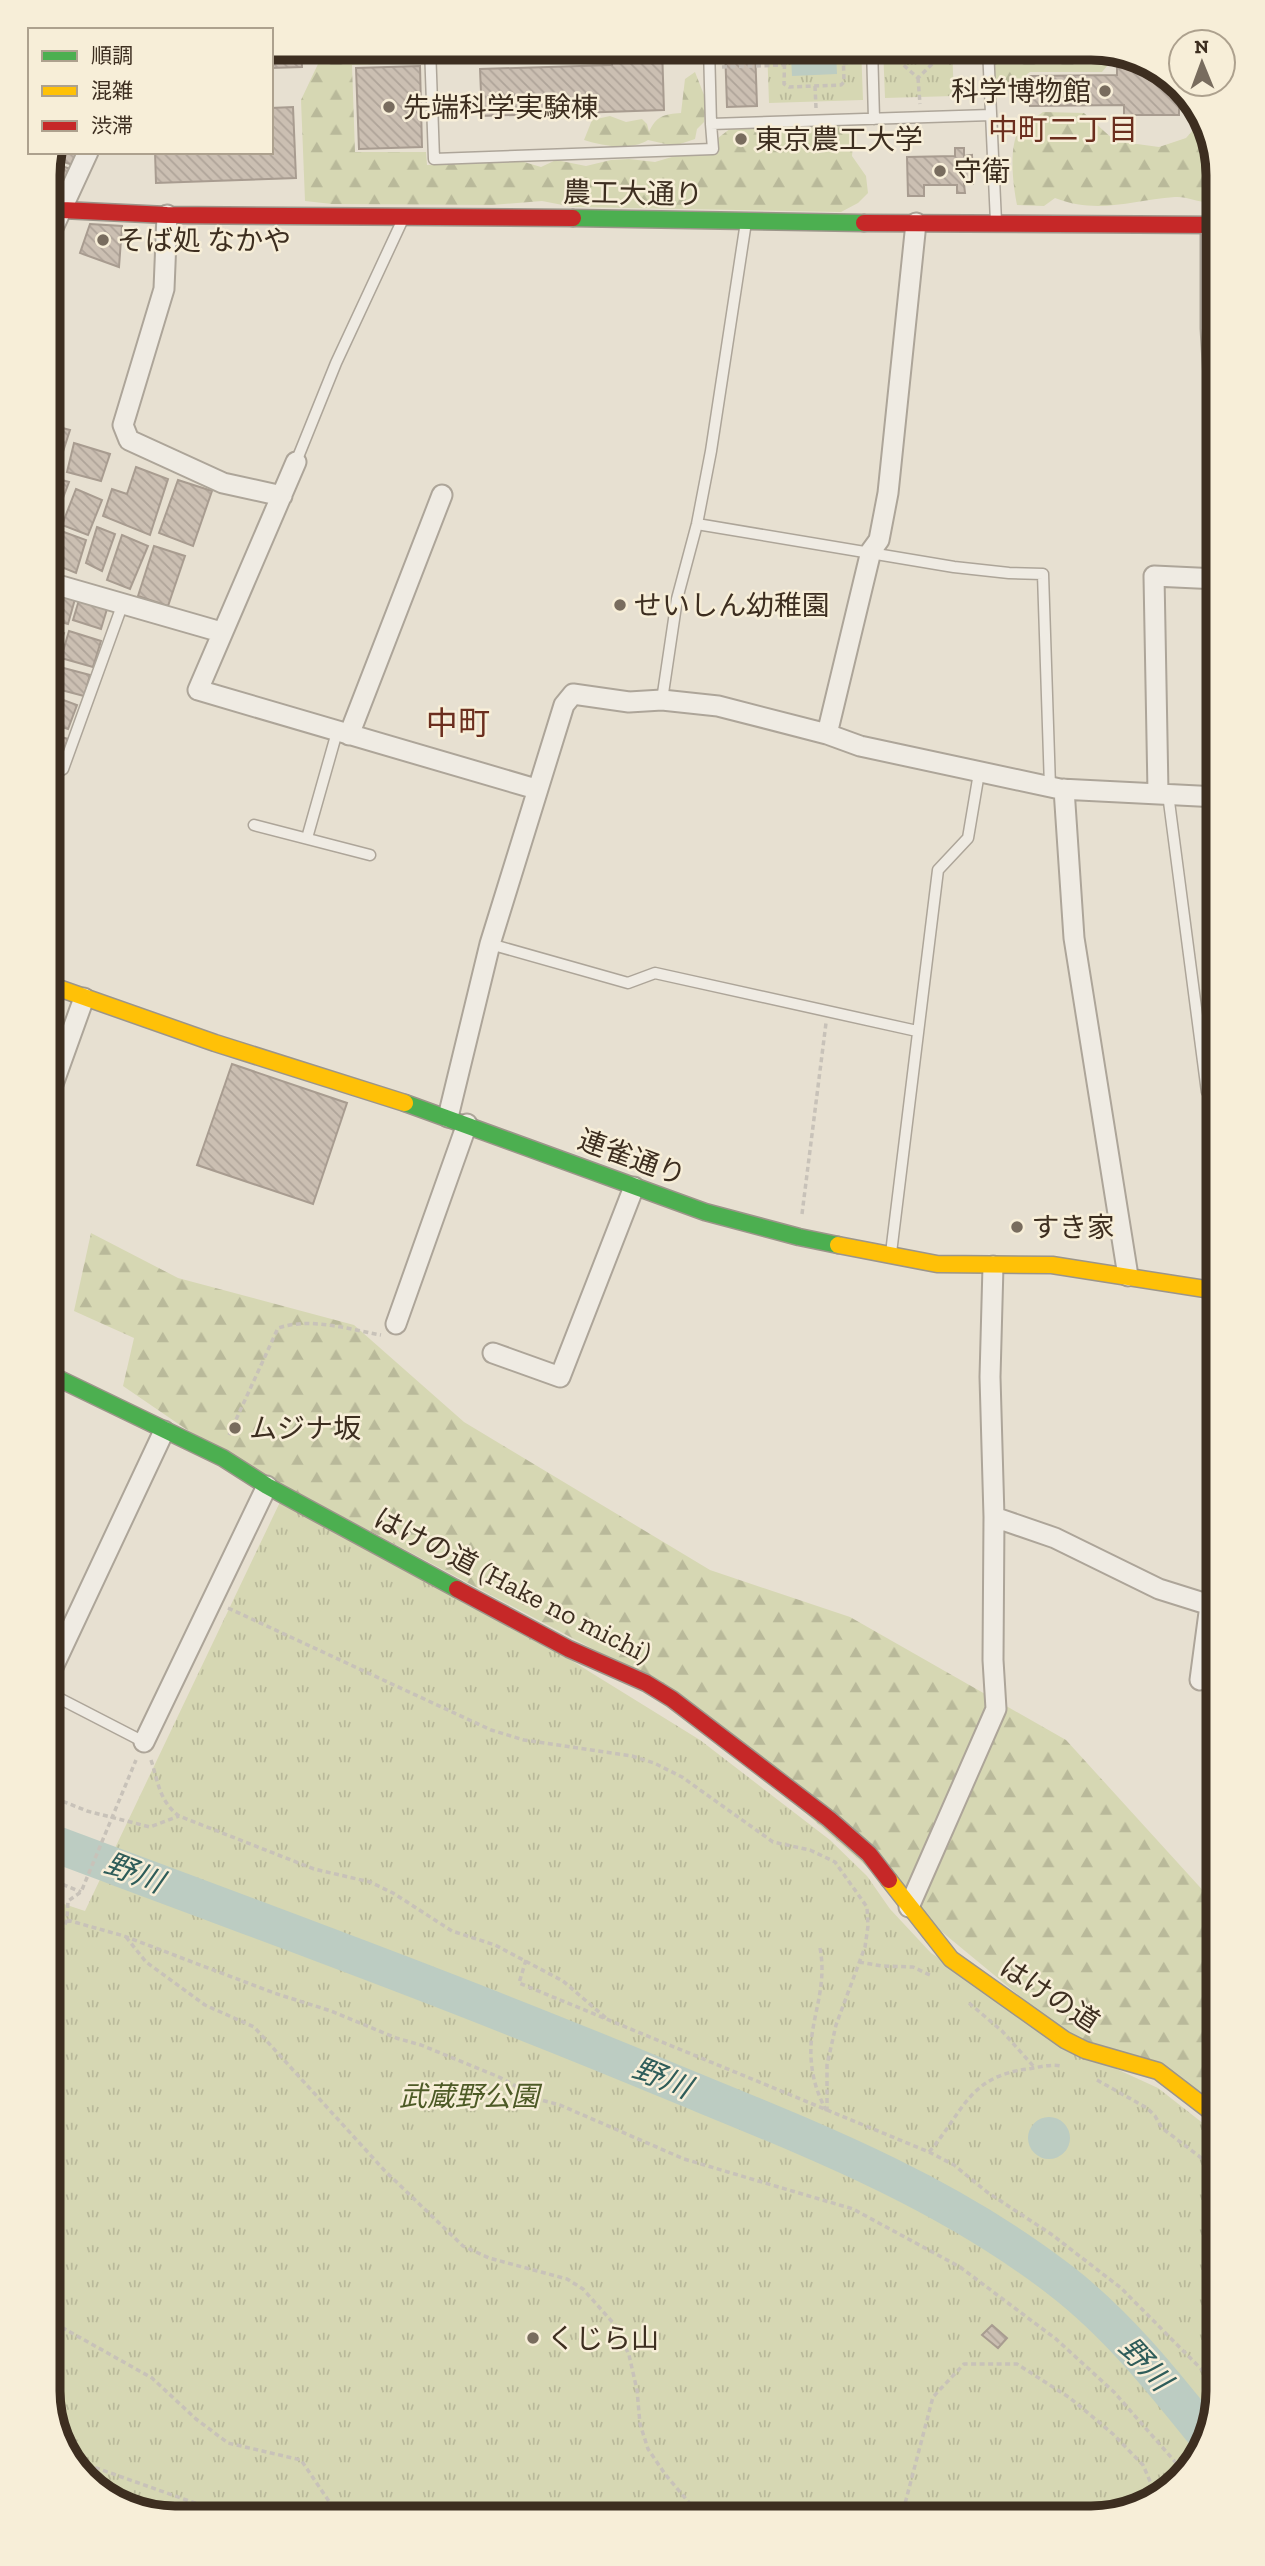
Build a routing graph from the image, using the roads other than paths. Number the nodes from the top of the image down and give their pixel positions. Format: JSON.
{"nodes":[{"id":1,"x":430,"y":60,"type":"edge"},
{"id":2,"x":710,"y":60,"type":"edge"},
{"id":3,"x":872,"y":60,"type":"edge"},
{"id":4,"x":988,"y":60,"type":"edge"},
{"id":5,"x":991,"y":115,"type":"junction"},
{"id":6,"x":874,"y":119,"type":"junction"},
{"id":7,"x":712,"y":124,"type":"junction"},
{"id":8,"x":87,"y":154,"type":"edge"},
{"id":9,"x":60,"y":199,"type":"edge"},
{"id":10,"x":60,"y":207,"type":"edge"},
{"id":11,"x":167,"y":215,"type":"junction"},
{"id":12,"x":405,"y":215,"type":"junction"},
{"id":13,"x":747,"y":221,"type":"junction"},
{"id":14,"x":916,"y":223,"type":"junction"},
{"id":15,"x":996,"y":225,"type":"junction"},
{"id":16,"x":1206,"y":225,"type":"edge"},
{"id":17,"x":296,"y":462,"type":"joint"},
{"id":18,"x":442,"y":495,"type":"dead end"},
{"id":19,"x":282,"y":496,"type":"junction"},
{"id":20,"x":697,"y":524,"type":"junction"},
{"id":21,"x":871,"y":551,"type":"junction"},
{"id":22,"x":1206,"y":578,"type":"edge"},
{"id":23,"x":60,"y":586,"type":"edge"},
{"id":24,"x":123,"y":603,"type":"junction"},
{"id":25,"x":221,"y":632,"type":"junction"},
{"id":26,"x":662,"y":700,"type":"junction"},
{"id":27,"x":343,"y":734,"type":"junction"},
{"id":28,"x":827,"y":734,"type":"junction"},
{"id":29,"x":60,"y":771,"type":"edge"},
{"id":30,"x":979,"y":773,"type":"junction"},
{"id":31,"x":1057,"y":788,"type":"junction"},
{"id":32,"x":536,"y":789,"type":"junction"},
{"id":33,"x":1163,"y":792,"type":"junction"},
{"id":34,"x":1206,"y":796,"type":"edge"},
{"id":35,"x":254,"y":825,"type":"dead end"},
{"id":36,"x":307,"y":838,"type":"junction"},
{"id":37,"x":370,"y":855,"type":"dead end"},
{"id":38,"x":490,"y":944,"type":"junction"},
{"id":39,"x":60,"y":989,"type":"edge"},
{"id":40,"x":83,"y":998,"type":"junction"},
{"id":41,"x":917,"y":1031,"type":"junction"},
{"id":42,"x":60,"y":1064,"type":"edge"},
{"id":43,"x":1206,"y":1085,"type":"edge"},
{"id":44,"x":448,"y":1117,"type":"junction"},
{"id":45,"x":467,"y":1124,"type":"junction"},
{"id":46,"x":634,"y":1187,"type":"junction"},
{"id":47,"x":891,"y":1257,"type":"junction"},
{"id":48,"x":993,"y":1266,"type":"junction"},
{"id":49,"x":1128,"y":1276,"type":"junction"},
{"id":50,"x":1206,"y":1289,"type":"edge"},
{"id":51,"x":396,"y":1324,"type":"road end"},
{"id":52,"x":493,"y":1353,"type":"dead end"},
{"id":53,"x":60,"y":1379,"type":"edge"},
{"id":54,"x":164,"y":1431,"type":"junction"},
{"id":55,"x":268,"y":1486,"type":"junction"},
{"id":56,"x":994,"y":1517,"type":"junction"},
{"id":57,"x":1206,"y":1604,"type":"edge"},
{"id":58,"x":1206,"y":1635,"type":"edge"},
{"id":59,"x":60,"y":1652,"type":"edge"},
{"id":60,"x":1200,"y":1680,"type":"dead end"},
{"id":61,"x":60,"y":1699,"type":"edge"},
{"id":62,"x":144,"y":1742,"type":"joint"},
{"id":63,"x":909,"y":1907,"type":"junction"},
{"id":64,"x":1206,"y":2108,"type":"edge"}],
"edges":[{"from":1,"to":7,"type":"lane"},
{"from":2,"to":7,"type":"lane"},
{"from":3,"to":6,"type":"lane"},
{"from":4,"to":5,"type":"lane"},
{"from":5,"to":6,"type":"lane"},
{"from":5,"to":15,"type":"lane"},
{"from":6,"to":7,"type":"lane"},
{"from":8,"to":9,"type":"street"},
{"from":10,"to":11,"type":"street","name":"農工大通り"},
{"from":11,"to":12,"type":"street","name":"農工大通り"},
{"from":11,"to":19,"type":"street"},
{"from":12,"to":13,"type":"street","name":"農工大通り"},
{"from":12,"to":17,"type":"lane"},
{"from":13,"to":14,"type":"street","name":"農工大通り"},
{"from":13,"to":20,"type":"lane"},
{"from":14,"to":15,"type":"street","name":"農工大通り"},
{"from":14,"to":21,"type":"street"},
{"from":15,"to":16,"type":"street","name":"農工大通り"},
{"from":17,"to":19,"type":"street"},
{"from":18,"to":27,"type":"street"},
{"from":19,"to":25,"type":"street"},
{"from":20,"to":21,"type":"lane"},
{"from":20,"to":26,"type":"lane"},
{"from":21,"to":28,"type":"street"},
{"from":21,"to":31,"type":"lane"},
{"from":22,"to":33,"type":"street"},
{"from":23,"to":24,"type":"street"},
{"from":24,"to":25,"type":"street"},
{"from":24,"to":29,"type":"lane"},
{"from":25,"to":27,"type":"street"},
{"from":26,"to":28,"type":"street"},
{"from":26,"to":32,"type":"street"},
{"from":27,"to":32,"type":"street"},
{"from":27,"to":36,"type":"lane"},
{"from":28,"to":30,"type":"street"},
{"from":30,"to":31,"type":"street"},
{"from":30,"to":41,"type":"lane"},
{"from":31,"to":33,"type":"street"},
{"from":31,"to":49,"type":"street"},
{"from":32,"to":38,"type":"street"},
{"from":33,"to":34,"type":"street"},
{"from":33,"to":43,"type":"lane"},
{"from":35,"to":36,"type":"lane"},
{"from":36,"to":37,"type":"lane"},
{"from":38,"to":41,"type":"lane"},
{"from":38,"to":44,"type":"street"},
{"from":39,"to":40,"type":"street","name":"連雀通り"},
{"from":40,"to":42,"type":"street"},
{"from":40,"to":44,"type":"street","name":"連雀通り"},
{"from":41,"to":47,"type":"lane"},
{"from":44,"to":45,"type":"street","name":"連雀通り"},
{"from":45,"to":46,"type":"street","name":"連雀通り"},
{"from":45,"to":51,"type":"street"},
{"from":46,"to":47,"type":"street","name":"連雀通り"},
{"from":46,"to":52,"type":"street"},
{"from":47,"to":48,"type":"street","name":"連雀通り"},
{"from":48,"to":49,"type":"street","name":"連雀通り"},
{"from":48,"to":56,"type":"street"},
{"from":49,"to":50,"type":"street","name":"連雀通り"},
{"from":53,"to":54,"type":"street","name":"はけの道 (Hake no michi)"},
{"from":54,"to":55,"type":"street","name":"はけの道 (Hake no michi)"},
{"from":54,"to":59,"type":"street"},
{"from":55,"to":62,"type":"street"},
{"from":55,"to":63,"type":"street","name":"はけの道 (Hake no michi)"},
{"from":56,"to":57,"type":"street"},
{"from":56,"to":63,"type":"street"},
{"from":58,"to":60,"type":"street"},
{"from":61,"to":62,"type":"lane"},
{"from":63,"to":64,"type":"street","name":"はけの道"}]}
